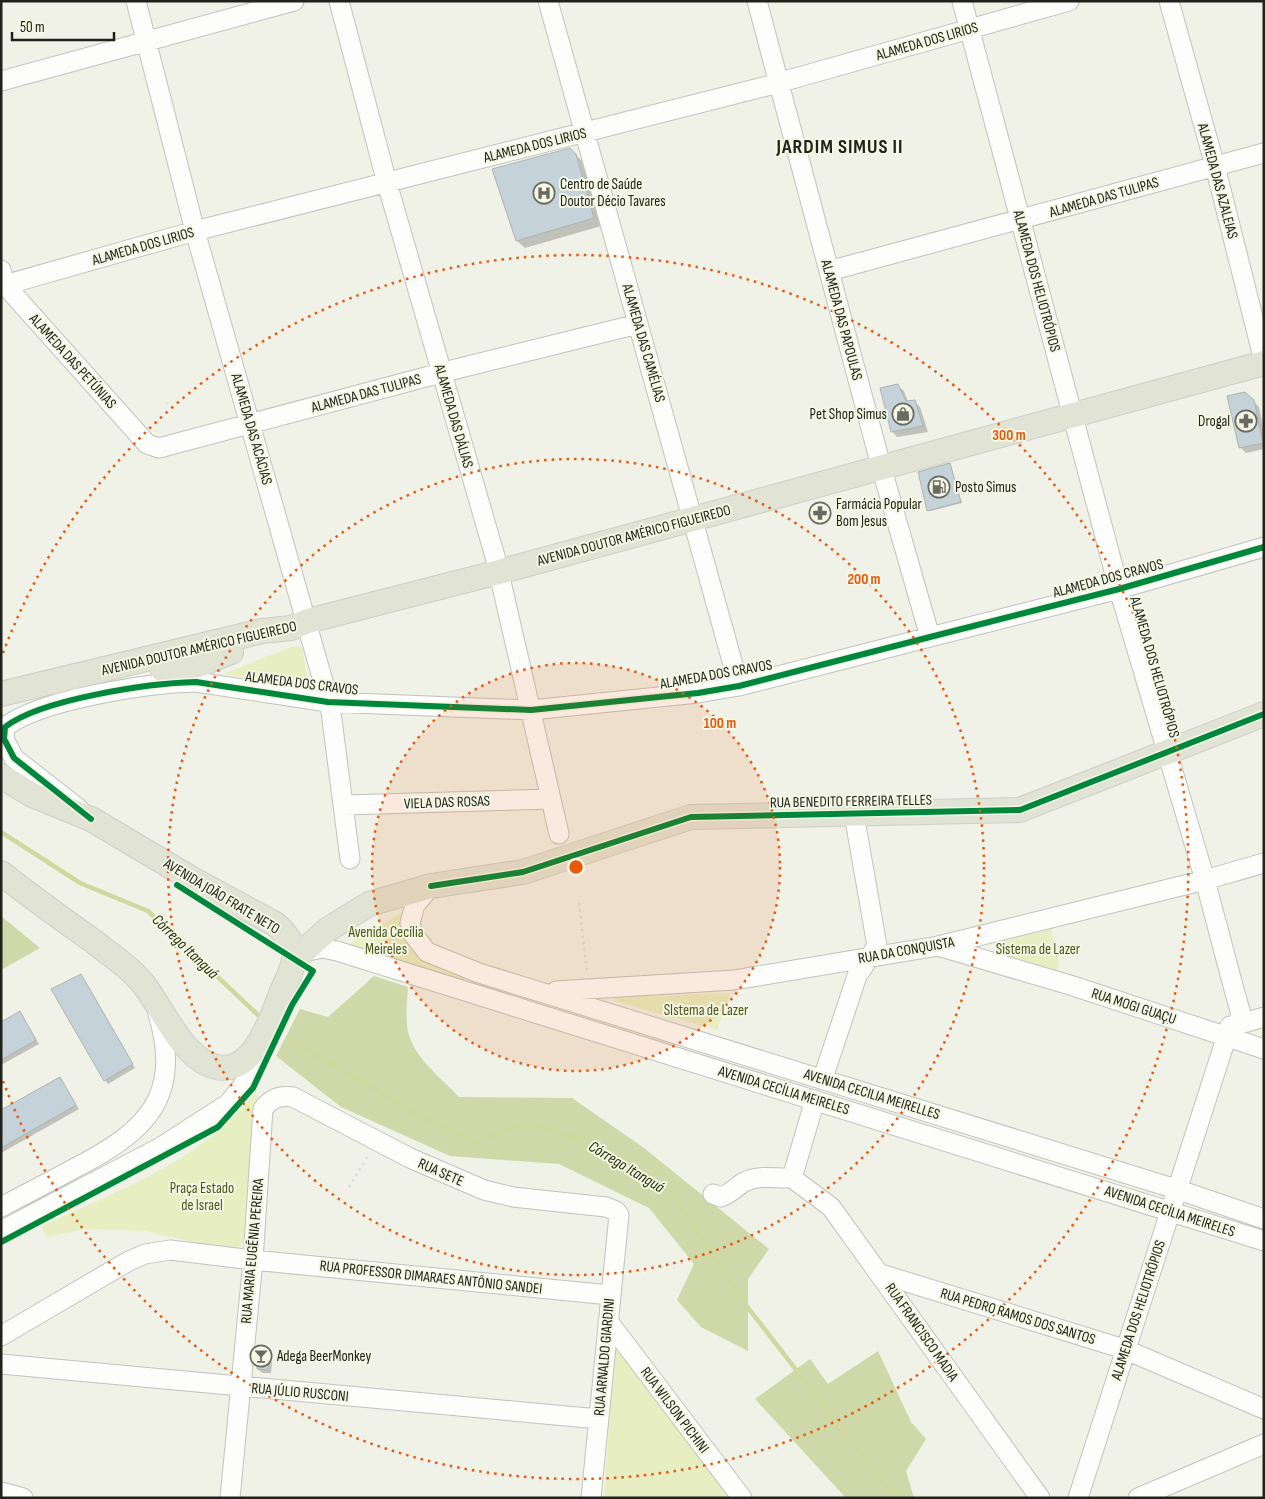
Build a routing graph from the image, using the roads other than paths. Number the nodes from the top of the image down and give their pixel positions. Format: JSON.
{"nodes":[{"id":1,"x":136,"y":1,"type":"edge"},
{"id":2,"x":294,"y":1,"type":"edge"},
{"id":3,"x":339,"y":1,"type":"edge"},
{"id":4,"x":548,"y":1,"type":"edge"},
{"id":5,"x":757,"y":1,"type":"edge"},
{"id":6,"x":962,"y":1,"type":"edge"},
{"id":7,"x":1069,"y":1,"type":"edge"},
{"id":8,"x":1169,"y":1,"type":"edge"},
{"id":9,"x":969,"y":29,"type":"junction"},
{"id":10,"x":146,"y":41,"type":"junction"},
{"id":11,"x":1,"y":80,"type":"edge"},
{"id":12,"x":778,"y":83,"type":"junction"},
{"id":13,"x":585,"y":133,"type":"junction"},
{"id":14,"x":1264,"y":153,"type":"edge"},
{"id":15,"x":1215,"y":166,"type":"junction"},
{"id":16,"x":387,"y":183,"type":"junction"},
{"id":17,"x":1021,"y":220,"type":"junction"},
{"id":18,"x":195,"y":231,"type":"junction"},
{"id":19,"x":829,"y":271,"type":"junction"},
{"id":20,"x":3,"y":280,"type":"edge"},
{"id":21,"x":638,"y":324,"type":"junction"},
{"id":22,"x":1264,"y":362,"type":"edge"},
{"id":23,"x":441,"y":373,"type":"junction"},
{"id":24,"x":1072,"y":414,"type":"junction"},
{"id":25,"x":251,"y":424,"type":"junction"},
{"id":26,"x":153,"y":448,"type":"joint"},
{"id":27,"x":881,"y":466,"type":"junction"},
{"id":28,"x":692,"y":519,"type":"junction"},
{"id":29,"x":1264,"y":547,"type":"edge"},
{"id":30,"x":499,"y":572,"type":"junction"},
{"id":31,"x":1119,"y":588,"type":"junction"},
{"id":32,"x":300,"y":625,"type":"junction"},
{"id":33,"x":930,"y":637,"type":"junction"},
{"id":34,"x":739,"y":686,"type":"junction"},
{"id":35,"x":1,"y":694,"type":"edge"},
{"id":36,"x":328,"y":702,"type":"junction"},
{"id":37,"x":1,"y":707,"type":"edge"},
{"id":38,"x":531,"y":710,"type":"junction"},
{"id":39,"x":1264,"y":714,"type":"edge"},
{"id":40,"x":1167,"y":754,"type":"junction"},
{"id":41,"x":1,"y":776,"type":"edge"},
{"id":42,"x":551,"y":799,"type":"junction"},
{"id":43,"x":344,"y":805,"type":"junction"},
{"id":44,"x":854,"y":814,"type":"junction"},
{"id":45,"x":91,"y":819,"type":"junction"},
{"id":46,"x":559,"y":834,"type":"dead end"},
{"id":47,"x":350,"y":860,"type":"dead end"},
{"id":48,"x":1264,"y":863,"type":"edge"},
{"id":49,"x":1,"y":873,"type":"edge"},
{"id":50,"x":1205,"y":880,"type":"junction"},
{"id":51,"x":431,"y":886,"type":"junction"},
{"id":52,"x":982,"y":936,"type":"junction"},
{"id":53,"x":938,"y":946,"type":"junction"},
{"id":54,"x":298,"y":956,"type":"junction"},
{"id":55,"x":868,"y":957,"type":"junction"},
{"id":56,"x":1003,"y":965,"type":"junction"},
{"id":57,"x":479,"y":973,"type":"junction"},
{"id":58,"x":540,"y":991,"type":"junction"},
{"id":59,"x":472,"y":993,"type":"junction"},
{"id":60,"x":153,"y":998,"type":"junction"},
{"id":61,"x":1264,"y":1017,"type":"edge"},
{"id":62,"x":268,"y":1028,"type":"junction"},
{"id":63,"x":1232,"y":1031,"type":"junction"},
{"id":64,"x":1264,"y":1049,"type":"edge"},
{"id":65,"x":823,"y":1078,"type":"junction"},
{"id":66,"x":274,"y":1098,"type":"joint"},
{"id":67,"x":816,"y":1100,"type":"junction"},
{"id":68,"x":792,"y":1178,"type":"junction"},
{"id":69,"x":1178,"y":1190,"type":"junction"},
{"id":70,"x":713,"y":1194,"type":"dead end"},
{"id":71,"x":1,"y":1207,"type":"edge"},
{"id":72,"x":1172,"y":1210,"type":"junction"},
{"id":73,"x":618,"y":1215,"type":"joint"},
{"id":74,"x":1264,"y":1219,"type":"edge"},
{"id":75,"x":1,"y":1230,"type":"edge"},
{"id":76,"x":1264,"y":1241,"type":"edge"},
{"id":77,"x":253,"y":1260,"type":"junction"},
{"id":78,"x":881,"y":1274,"type":"junction"},
{"id":79,"x":610,"y":1295,"type":"junction"},
{"id":80,"x":608,"y":1321,"type":"junction"},
{"id":81,"x":1,"y":1336,"type":"edge"},
{"id":82,"x":1124,"y":1349,"type":"junction"},
{"id":83,"x":1,"y":1364,"type":"edge"},
{"id":84,"x":240,"y":1387,"type":"junction"},
{"id":85,"x":1264,"y":1409,"type":"edge"},
{"id":86,"x":598,"y":1419,"type":"junction"},
{"id":87,"x":1264,"y":1444,"type":"edge"},
{"id":88,"x":1,"y":1492,"type":"edge"},
{"id":89,"x":23,"y":1498,"type":"edge"},
{"id":90,"x":230,"y":1498,"type":"edge"},
{"id":91,"x":591,"y":1498,"type":"edge"},
{"id":92,"x":742,"y":1498,"type":"edge"},
{"id":93,"x":1040,"y":1498,"type":"edge"},
{"id":94,"x":1078,"y":1498,"type":"edge"},
{"id":95,"x":1138,"y":1498,"type":"edge"}],
"edges":[{"from":1,"to":10,"type":"street","name":"ALAMEDA DAS ACÁCIAS"},
{"from":2,"to":10,"type":"street"},
{"from":3,"to":16,"type":"street","name":"ALAMEDA DAS DÁLIAS"},
{"from":4,"to":13,"type":"street","name":"ALAMEDA DAS CAMÉLIAS"},
{"from":5,"to":12,"type":"street","name":"ALAMEDA DAS PAPOULAS"},
{"from":6,"to":9,"type":"street","name":"ALAMEDA DOS HELIOTRÓPIOS"},
{"from":7,"to":9,"type":"street","name":"ALAMEDA DOS LIRIOS"},
{"from":8,"to":15,"type":"street","name":"ALAMEDA DAS AZALEIAS"},
{"from":9,"to":12,"type":"street","name":"ALAMEDA DOS LIRIOS"},
{"from":9,"to":17,"type":"street","name":"ALAMEDA DOS HELIOTRÓPIOS"},
{"from":10,"to":11,"type":"street"},
{"from":10,"to":18,"type":"street","name":"ALAMEDA DAS ACÁCIAS"},
{"from":12,"to":13,"type":"street","name":"ALAMEDA DOS LIRIOS"},
{"from":12,"to":19,"type":"street","name":"ALAMEDA DAS PAPOULAS"},
{"from":13,"to":16,"type":"street","name":"ALAMEDA DOS LIRIOS"},
{"from":13,"to":21,"type":"street","name":"ALAMEDA DAS CAMÉLIAS"},
{"from":14,"to":15,"type":"street","name":"ALAMEDA DAS TULIPAS"},
{"from":15,"to":17,"type":"street","name":"ALAMEDA DAS TULIPAS"},
{"from":15,"to":22,"type":"street","name":"ALAMEDA DAS AZALEIAS"},
{"from":16,"to":18,"type":"street","name":"ALAMEDA DOS LIRIOS"},
{"from":16,"to":23,"type":"street","name":"ALAMEDA DAS DÁLIAS"},
{"from":17,"to":19,"type":"street","name":"ALAMEDA DAS TULIPAS"},
{"from":17,"to":24,"type":"street","name":"ALAMEDA DOS HELIOTRÓPIOS"},
{"from":18,"to":20,"type":"street","name":"ALAMEDA DOS LIRIOS"},
{"from":18,"to":25,"type":"street","name":"ALAMEDA DAS ACÁCIAS"},
{"from":19,"to":27,"type":"street","name":"ALAMEDA DAS PAPOULAS"},
{"from":20,"to":26,"type":"street","name":"ALAMEDA DAS PETÚNIAS"},
{"from":21,"to":23,"type":"street","name":"ALAMEDA DAS TULIPAS"},
{"from":21,"to":28,"type":"street","name":"ALAMEDA DAS CAMÉLIAS"},
{"from":22,"to":24,"type":"main road","name":"AVENIDA DOUTOR AMÉRICO FIGUEIREDO"},
{"from":23,"to":25,"type":"street","name":"ALAMEDA DAS TULIPAS"},
{"from":23,"to":30,"type":"street","name":"ALAMEDA DAS DÁLIAS"},
{"from":24,"to":27,"type":"main road","name":"AVENIDA DOUTOR AMÉRICO FIGUEIREDO"},
{"from":24,"to":31,"type":"street","name":"ALAMEDA DOS HELIOTRÓPIOS"},
{"from":25,"to":26,"type":"street","name":"ALAMEDA DAS TULIPAS"},
{"from":25,"to":32,"type":"street","name":"ALAMEDA DAS ACÁCIAS"},
{"from":27,"to":28,"type":"main road","name":"AVENIDA DOUTOR AMÉRICO FIGUEIREDO"},
{"from":27,"to":33,"type":"street","name":"ALAMEDA DAS PAPOULAS"},
{"from":28,"to":30,"type":"main road","name":"AVENIDA DOUTOR AMÉRICO FIGUEIREDO"},
{"from":28,"to":34,"type":"street","name":"ALAMEDA DAS CAMÉLIAS"},
{"from":29,"to":31,"type":"street","name":"ALAMEDA DOS CRAVOS"},
{"from":30,"to":32,"type":"main road","name":"AVENIDA DOUTOR AMÉRICO FIGUEIREDO"},
{"from":30,"to":38,"type":"street","name":"ALAMEDA DAS DÁLIAS"},
{"from":31,"to":33,"type":"street","name":"ALAMEDA DOS CRAVOS"},
{"from":31,"to":40,"type":"street","name":"ALAMEDA DOS HELIOTRÓPIOS"},
{"from":32,"to":35,"type":"main road","name":"AVENIDA DOUTOR AMÉRICO FIGUEIREDO"},
{"from":32,"to":36,"type":"street","name":"ALAMEDA DAS ACÁCIAS"},
{"from":32,"to":37,"type":"main road"},
{"from":33,"to":34,"type":"street","name":"ALAMEDA DOS CRAVOS"},
{"from":34,"to":38,"type":"street","name":"ALAMEDA DOS CRAVOS"},
{"from":36,"to":38,"type":"street","name":"ALAMEDA DOS CRAVOS"},
{"from":36,"to":43,"type":"street","name":"ALAMEDA DAS ACÁCIAS"},
{"from":36,"to":45,"type":"street","name":"ALAMEDA DOS CRAVOS"},
{"from":38,"to":42,"type":"street","name":"ALAMEDA DAS DÁLIAS"},
{"from":39,"to":40,"type":"main road","name":"RUA BENEDITO FERREIRA TELLES"},
{"from":40,"to":44,"type":"main road","name":"RUA BENEDITO FERREIRA TELLES"},
{"from":40,"to":50,"type":"street","name":"ALAMEDA DOS HELIOTRÓPIOS"},
{"from":41,"to":45,"type":"main road","name":"AVENIDA JOÃO FRATE NETO"},
{"from":42,"to":43,"type":"street","name":"VIELA DAS ROSAS"},
{"from":42,"to":46,"type":"street","name":"ALAMEDA DAS DÁLIAS"},
{"from":43,"to":47,"type":"street","name":"ALAMEDA DAS ACÁCIAS"},
{"from":44,"to":51,"type":"main road","name":"RUA BENEDITO FERREIRA TELLES"},
{"from":44,"to":55,"type":"street"},
{"from":45,"to":54,"type":"main road","name":"AVENIDA JOÃO FRATE NETO"},
{"from":48,"to":50,"type":"street","name":"RUA DA CONQUISTA"},
{"from":49,"to":60,"type":"main road"},
{"from":50,"to":52,"type":"street","name":"RUA DA CONQUISTA"},
{"from":50,"to":63,"type":"street","name":"ALAMEDA DOS HELIOTRÓPIOS"},
{"from":51,"to":54,"type":"main road","name":"RUA BENEDITO FERREIRA TELLES"},
{"from":51,"to":57,"type":"street","name":"AVENIDA CECILIA MEIRELLES"},
{"from":52,"to":53,"type":"street","name":"RUA DA CONQUISTA"},
{"from":52,"to":56,"type":"street","name":"RUA MOGI GUAÇU"},
{"from":53,"to":55,"type":"street","name":"RUA DA CONQUISTA"},
{"from":53,"to":56,"type":"street","name":"RUA MOGI GUAÇU"},
{"from":54,"to":59,"type":"street","name":"AVENIDA CECÍLIA MEIRELES"},
{"from":54,"to":62,"type":"main road"},
{"from":55,"to":58,"type":"street","name":"RUA DA CONQUISTA"},
{"from":55,"to":65,"type":"street"},
{"from":56,"to":63,"type":"street","name":"RUA MOGI GUAÇU"},
{"from":57,"to":58,"type":"street","name":"AVENIDA CECILIA MEIRELLES"},
{"from":57,"to":59,"type":"street"},
{"from":58,"to":65,"type":"street","name":"AVENIDA CECILIA MEIRELLES"},
{"from":59,"to":67,"type":"street","name":"AVENIDA CECÍLIA MEIRELES"},
{"from":60,"to":62,"type":"main road"},
{"from":60,"to":71,"type":"street"},
{"from":61,"to":63,"type":"street"},
{"from":62,"to":75,"type":"street"},
{"from":63,"to":64,"type":"street","name":"RUA MOGI GUAÇU"},
{"from":63,"to":69,"type":"street","name":"ALAMEDA DOS HELIOTRÓPIOS"},
{"from":65,"to":69,"type":"street","name":"AVENIDA CECILIA MEIRELLES"},
{"from":66,"to":73,"type":"street","name":"RUA SETE"},
{"from":66,"to":77,"type":"street","name":"RUA MARIA EUGÊNIA PEREIRA"},
{"from":67,"to":68,"type":"street"},
{"from":67,"to":72,"type":"street","name":"AVENIDA CECÍLIA MEIRELES"},
{"from":68,"to":70,"type":"street"},
{"from":68,"to":78,"type":"street","name":"RUA FRANCISCO MADIA"},
{"from":69,"to":72,"type":"street","name":"ALAMEDA DOS HELIOTRÓPIOS"},
{"from":69,"to":74,"type":"street","name":"AVENIDA CECILIA MEIRELLES"},
{"from":72,"to":76,"type":"street","name":"AVENIDA CECÍLIA MEIRELES"},
{"from":72,"to":82,"type":"street","name":"ALAMEDA DOS HELIOTRÓPIOS"},
{"from":73,"to":79,"type":"street","name":"RUA ARNALDO GIARDINI"},
{"from":77,"to":79,"type":"street","name":"RUA PROFESSOR DIMARAES ANTÔNIO SANDEI"},
{"from":77,"to":81,"type":"street","name":"RUA PROFESSOR DIMARAES ANTÔNIO SANDEI"},
{"from":77,"to":84,"type":"street","name":"RUA MARIA EUGÊNIA PEREIRA"},
{"from":78,"to":82,"type":"street","name":"RUA PEDRO RAMOS DOS SANTOS"},
{"from":78,"to":93,"type":"street","name":"RUA FRANCISCO MADIA"},
{"from":79,"to":80,"type":"street","name":"RUA ARNALDO GIARDINI"},
{"from":80,"to":86,"type":"street","name":"RUA ARNALDO GIARDINI"},
{"from":80,"to":92,"type":"street","name":"RUA WILSON PICHINI"},
{"from":82,"to":85,"type":"street","name":"RUA PEDRO RAMOS DOS SANTOS"},
{"from":82,"to":94,"type":"street","name":"ALAMEDA DOS HELIOTRÓPIOS"},
{"from":83,"to":84,"type":"street","name":"RUA JÚLIO RUSCONI"},
{"from":84,"to":86,"type":"street","name":"RUA JÚLIO RUSCONI"},
{"from":84,"to":90,"type":"street","name":"RUA MARIA EUGÊNIA PEREIRA"},
{"from":86,"to":91,"type":"street","name":"RUA ARNALDO GIARDINI"},
{"from":87,"to":95,"type":"street"},
{"from":88,"to":89,"type":"street"}]}
